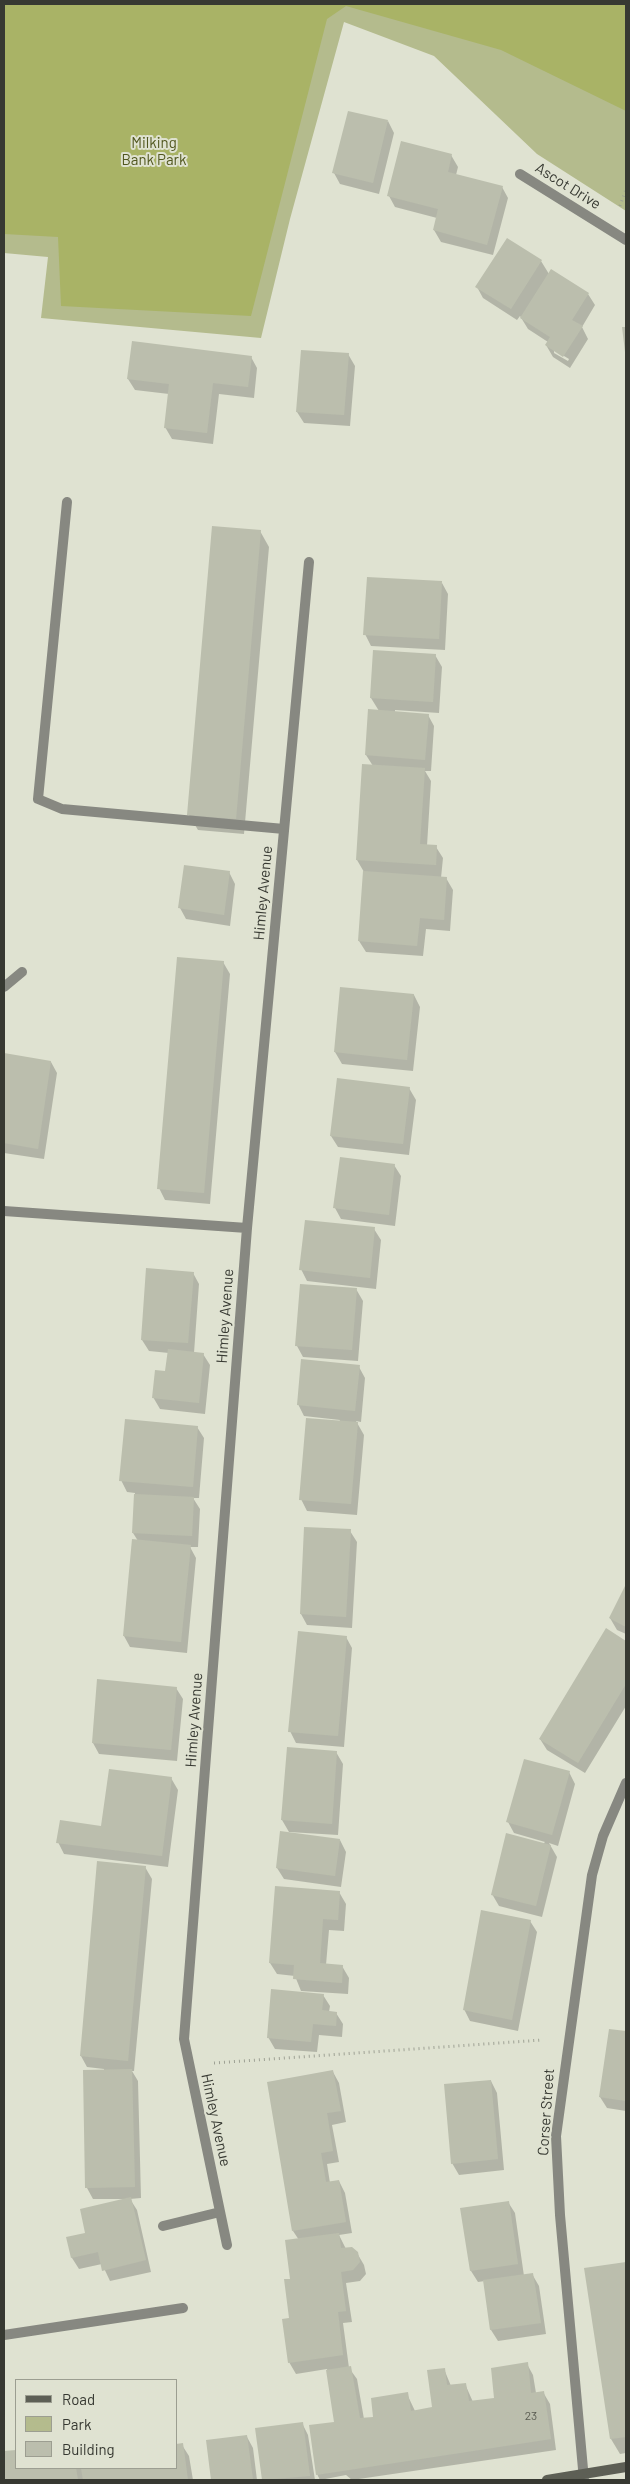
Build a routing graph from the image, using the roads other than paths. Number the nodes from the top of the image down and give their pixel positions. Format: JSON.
{"nodes":[{"id":1,"x":520,"y":174,"type":"dead end"},
{"id":2,"x":626,"y":240,"type":"edge"},
{"id":3,"x":67,"y":502,"type":"dead end"},
{"id":4,"x":309,"y":562,"type":"dead end"},
{"id":5,"x":284,"y":829,"type":"junction"},
{"id":6,"x":22,"y":972,"type":"dead end"},
{"id":7,"x":4,"y":987,"type":"edge"},
{"id":8,"x":4,"y":1210,"type":"edge"},
{"id":9,"x":247,"y":1228,"type":"junction"},
{"id":10,"x":626,"y":1783,"type":"edge"},
{"id":11,"x":220,"y":2212,"type":"junction"},
{"id":12,"x":163,"y":2226,"type":"dead end"},
{"id":13,"x":227,"y":2245,"type":"dead end"},
{"id":14,"x":183,"y":2308,"type":"dead end"},
{"id":15,"x":4,"y":2335,"type":"edge"},
{"id":16,"x":626,"y":2467,"type":"edge"},
{"id":17,"x":584,"y":2478,"type":"edge"},
{"id":18,"x":547,"y":2480,"type":"edge"}],
"edges":[{"from":1,"to":2,"type":"street","name":"Ascot Drive"},
{"from":3,"to":5,"type":"street"},
{"from":4,"to":5,"type":"street","name":"Himley Avenue"},
{"from":5,"to":9,"type":"street","name":"Himley Avenue"},
{"from":6,"to":7,"type":"street"},
{"from":8,"to":9,"type":"street"},
{"from":9,"to":11,"type":"street","name":"Himley Avenue"},
{"from":10,"to":17,"type":"street","name":"Corser Street"},
{"from":11,"to":12,"type":"street"},
{"from":11,"to":13,"type":"street","name":"Himley Avenue"},
{"from":14,"to":15,"type":"street"},
{"from":16,"to":17,"type":"street"},
{"from":17,"to":18,"type":"street"}]}
